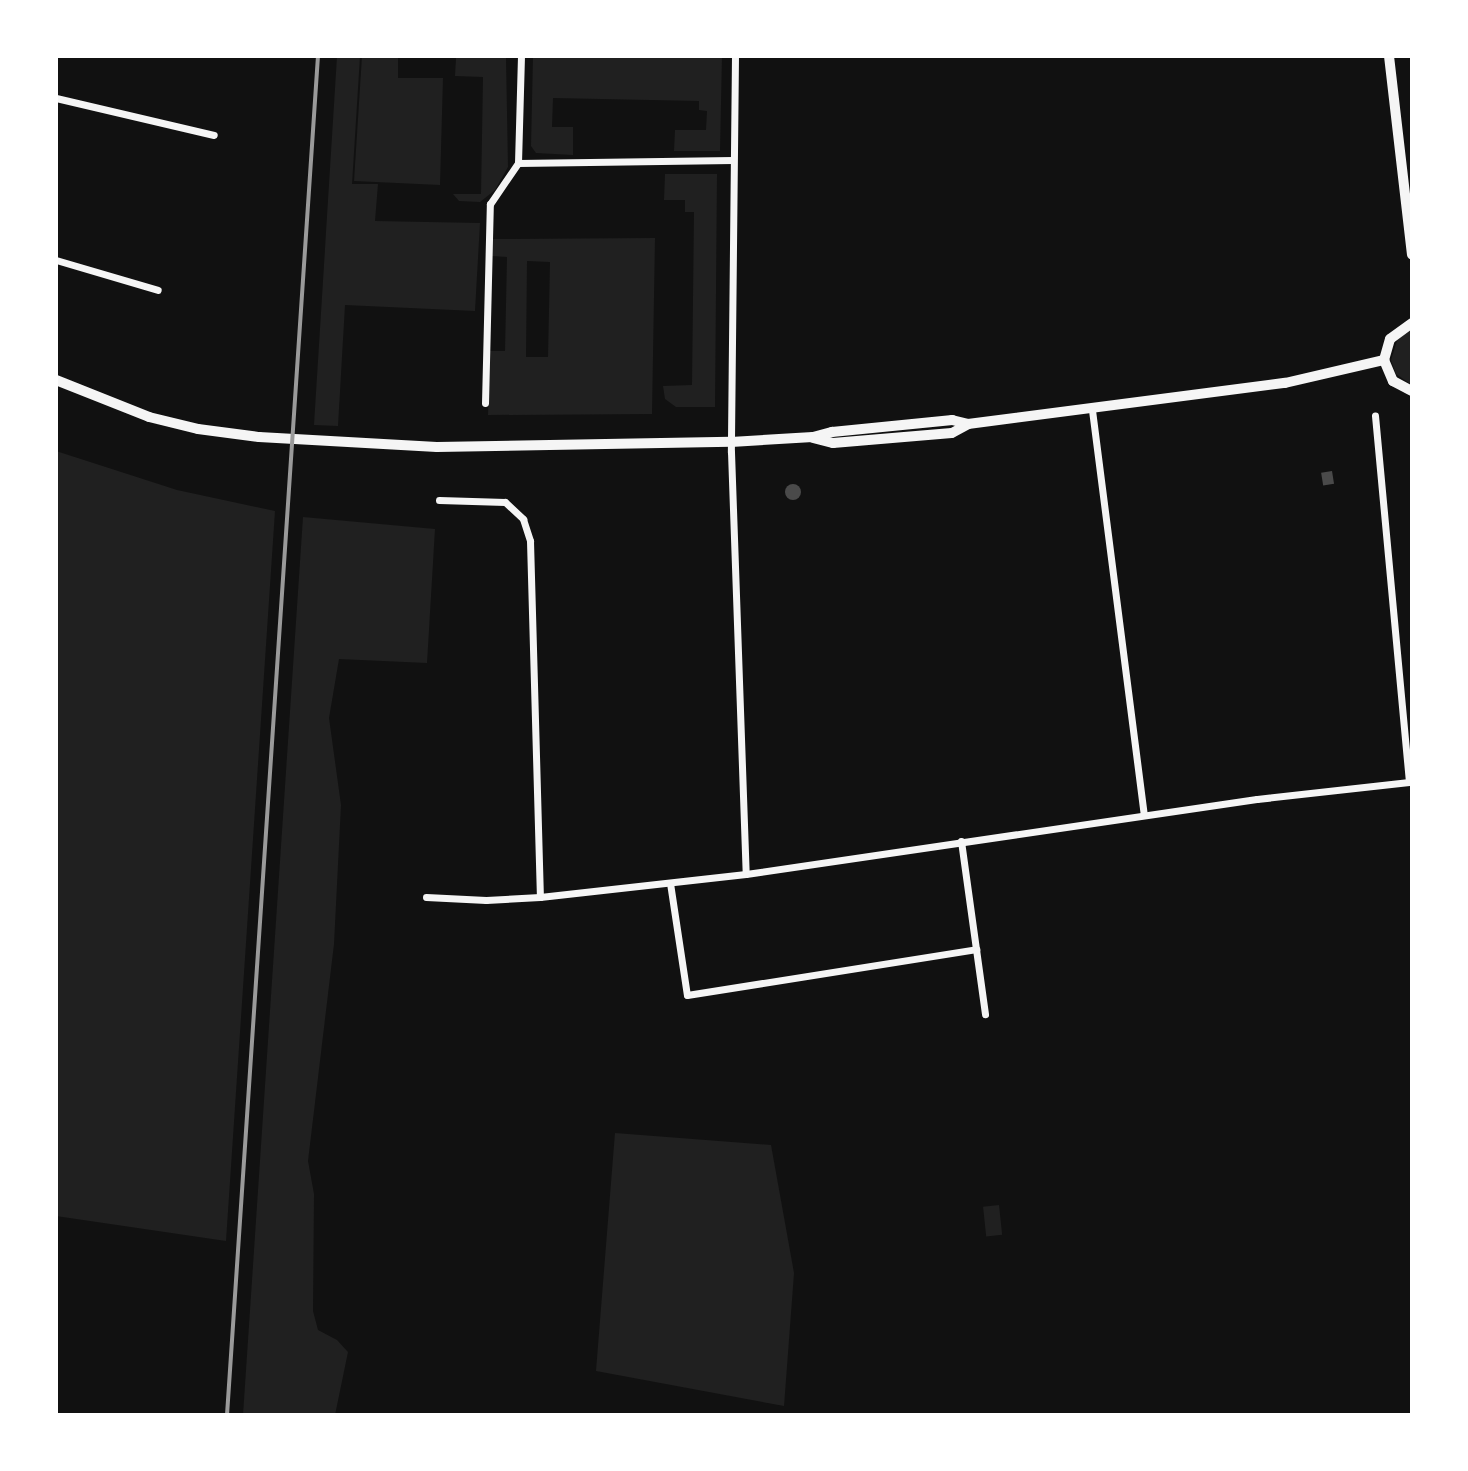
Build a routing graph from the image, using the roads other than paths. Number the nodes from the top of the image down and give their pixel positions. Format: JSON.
{"nodes":[{"id":1,"x":521,"y":56,"type":"edge"},
{"id":2,"x":735,"y":56,"type":"edge"},
{"id":3,"x":1389,"y":56,"type":"edge"},
{"id":4,"x":56,"y":98,"type":"edge"},
{"id":5,"x":214,"y":135,"type":"dead end"},
{"id":6,"x":733,"y":160,"type":"junction"},
{"id":7,"x":518,"y":163,"type":"junction"},
{"id":8,"x":1412,"y":255,"type":"edge"},
{"id":9,"x":56,"y":260,"type":"edge"},
{"id":10,"x":158,"y":290,"type":"dead end"},
{"id":11,"x":1412,"y":323,"type":"edge"},
{"id":12,"x":1384,"y":360,"type":"junction"},
{"id":13,"x":56,"y":380,"type":"edge"},
{"id":14,"x":1412,"y":391,"type":"edge"},
{"id":15,"x":485,"y":403,"type":"dead end"},
{"id":16,"x":1092,"y":410,"type":"junction"},
{"id":17,"x":1375,"y":416,"type":"dead end"},
{"id":18,"x":731,"y":442,"type":"junction"},
{"id":19,"x":439,"y":500,"type":"dead end"},
{"id":20,"x":1144,"y":815,"type":"junction"},
{"id":21,"x":961,"y":841,"type":"junction"},
{"id":22,"x":746,"y":874,"type":"junction"},
{"id":23,"x":670,"y":883,"type":"junction"},
{"id":24,"x":426,"y":897,"type":"dead end"},
{"id":25,"x":540,"y":897,"type":"junction"},
{"id":26,"x":976,"y":949,"type":"junction"},
{"id":27,"x":985,"y":1014,"type":"dead end"}],
"edges":[{"from":1,"to":7,"type":"street"},
{"from":2,"to":6,"type":"street"},
{"from":3,"to":8,"type":"main road"},
{"from":4,"to":5,"type":"street"},
{"from":6,"to":7,"type":"street"},
{"from":6,"to":18,"type":"street"},
{"from":7,"to":15,"type":"street"},
{"from":9,"to":10,"type":"street"},
{"from":11,"to":12,"type":"main road"},
{"from":12,"to":14,"type":"main road"},
{"from":12,"to":16,"type":"main road"},
{"from":13,"to":18,"type":"main road"},
{"from":16,"to":18,"type":"main road"},
{"from":16,"to":20,"type":"street"},
{"from":17,"to":20,"type":"street"},
{"from":18,"to":22,"type":"street"},
{"from":19,"to":25,"type":"street"},
{"from":20,"to":21,"type":"street"},
{"from":21,"to":22,"type":"street"},
{"from":21,"to":26,"type":"street"},
{"from":22,"to":23,"type":"street"},
{"from":23,"to":25,"type":"street"},
{"from":23,"to":26,"type":"street"},
{"from":24,"to":25,"type":"street"},
{"from":26,"to":27,"type":"street"}]}
